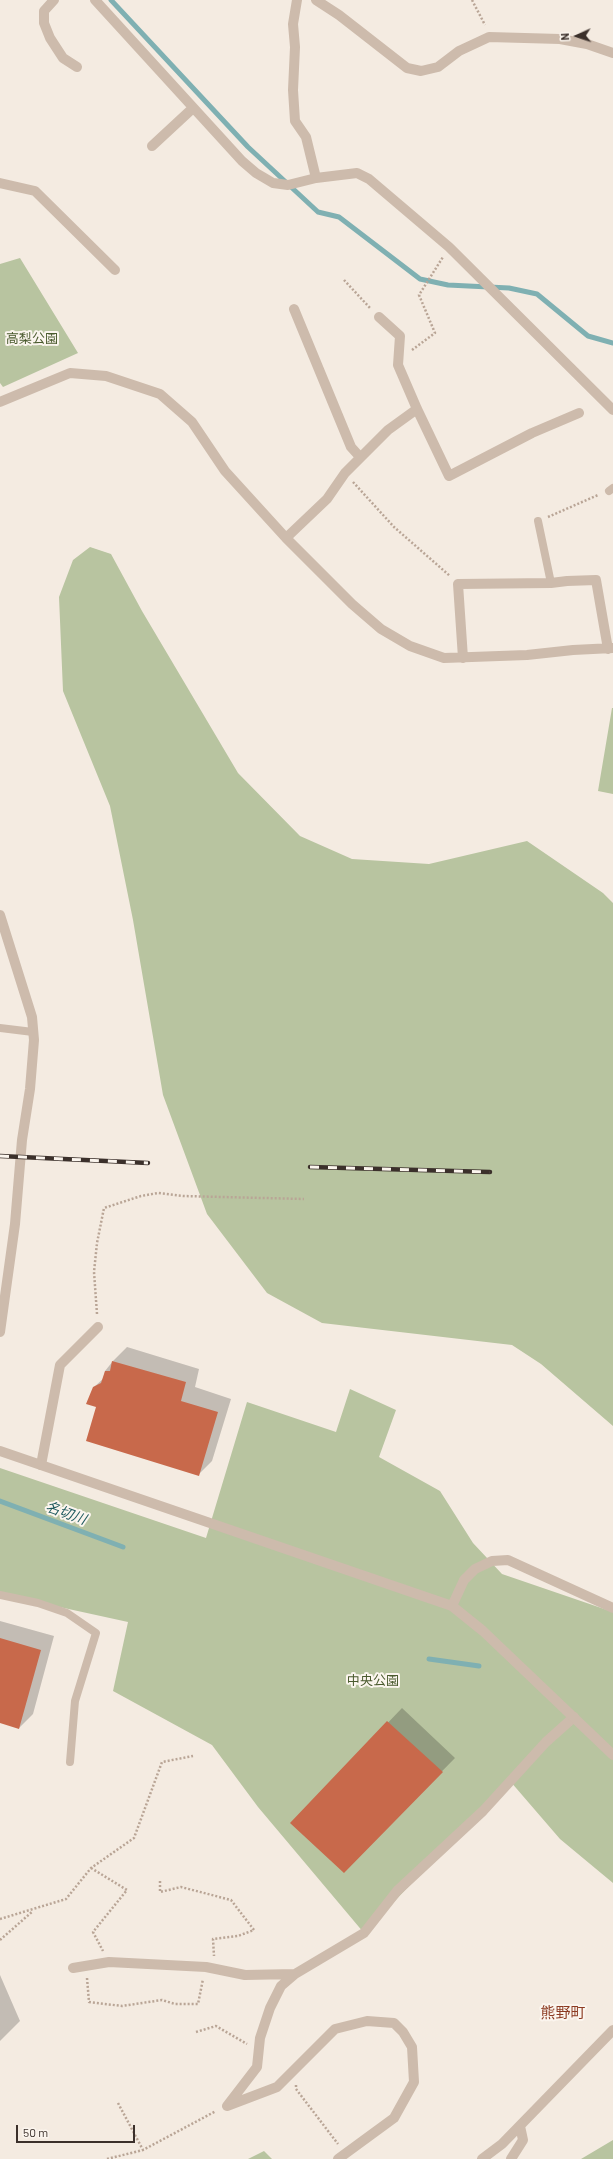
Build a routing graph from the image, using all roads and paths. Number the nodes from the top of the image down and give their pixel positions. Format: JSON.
{"nodes":[{"id":1,"x":54,"y":0,"type":"edge"},
{"id":2,"x":95,"y":0,"type":"edge"},
{"id":3,"x":296,"y":0,"type":"edge"},
{"id":4,"x":316,"y":0,"type":"edge"},
{"id":5,"x":472,"y":0,"type":"edge"},
{"id":6,"x":489,"y":37,"type":"junction"},
{"id":7,"x":613,"y":53,"type":"edge"},
{"id":8,"x":77,"y":67,"type":"dead end"},
{"id":9,"x":193,"y":108,"type":"junction"},
{"id":10,"x":152,"y":146,"type":"dead end"},
{"id":11,"x":316,"y":178,"type":"junction"},
{"id":12,"x":0,"y":183,"type":"edge"},
{"id":13,"x":449,"y":247,"type":"junction"},
{"id":14,"x":115,"y":270,"type":"dead end"},
{"id":15,"x":344,"y":280,"type":"dead end"},
{"id":16,"x":294,"y":308,"type":"dead end"},
{"id":17,"x":379,"y":317,"type":"joint"},
{"id":18,"x":399,"y":356,"type":"junction"},
{"id":19,"x":0,"y":402,"type":"edge"},
{"id":20,"x":417,"y":409,"type":"junction"},
{"id":21,"x":582,"y":410,"type":"dead end"},
{"id":22,"x":613,"y":410,"type":"edge"},
{"id":23,"x":360,"y":457,"type":"junction"},
{"id":24,"x":345,"y":472,"type":"junction"},
{"id":25,"x":611,"y":490,"type":"edge"},
{"id":26,"x":538,"y":521,"type":"joint"},
{"id":27,"x":286,"y":538,"type":"junction"},
{"id":28,"x":551,"y":583,"type":"junction"},
{"id":29,"x":458,"y":584,"type":"junction"},
{"id":30,"x":610,"y":649,"type":"edge"},
{"id":31,"x":463,"y":658,"type":"junction"},
{"id":32,"x":0,"y":915,"type":"edge"},
{"id":33,"x":0,"y":1028,"type":"edge"},
{"id":34,"x":34,"y":1032,"type":"junction"},
{"id":35,"x":304,"y":1199,"type":"dead end"},
{"id":36,"x":98,"y":1327,"type":"joint"},
{"id":37,"x":0,"y":1332,"type":"edge"},
{"id":38,"x":0,"y":1451,"type":"edge"},
{"id":39,"x":41,"y":1465,"type":"junction"},
{"id":40,"x":0,"y":1595,"type":"edge"},
{"id":41,"x":452,"y":1606,"type":"junction"},
{"id":42,"x":613,"y":1608,"type":"edge"},
{"id":43,"x":574,"y":1717,"type":"junction"},
{"id":44,"x":613,"y":1755,"type":"edge"},
{"id":45,"x":193,"y":1756,"type":"dead end"},
{"id":46,"x":70,"y":1762,"type":"dead end"},
{"id":47,"x":91,"y":1868,"type":"junction"},
{"id":48,"x":160,"y":1880,"type":"dead end"},
{"id":49,"x":34,"y":1910,"type":"junction"},
{"id":50,"x":0,"y":1919,"type":"edge"},
{"id":51,"x":0,"y":1940,"type":"edge"},
{"id":52,"x":109,"y":1962,"type":"junction"},
{"id":53,"x":73,"y":1968,"type":"joint"},
{"id":54,"x":210,"y":1968,"type":"junction"},
{"id":55,"x":295,"y":1974,"type":"junction"},
{"id":56,"x":613,"y":2030,"type":"edge"},
{"id":57,"x":196,"y":2032,"type":"dead end"},
{"id":58,"x":258,"y":2051,"type":"junction"},
{"id":59,"x":297,"y":2068,"type":"junction"},
{"id":60,"x":118,"y":2103,"type":"dead end"},
{"id":61,"x":227,"y":2106,"type":"junction"},
{"id":62,"x":520,"y":2126,"type":"junction"},
{"id":63,"x":339,"y":2145,"type":"dead end"},
{"id":64,"x":143,"y":2150,"type":"junction"},
{"id":65,"x":107,"y":2159,"type":"edge"},
{"id":66,"x":338,"y":2159,"type":"edge"},
{"id":67,"x":482,"y":2159,"type":"edge"},
{"id":68,"x":511,"y":2159,"type":"edge"}],
"edges":[{"from":1,"to":8,"type":"street"},
{"from":2,"to":9,"type":"street"},
{"from":3,"to":11,"type":"street"},
{"from":4,"to":6,"type":"street"},
{"from":5,"to":6,"type":"path"},
{"from":6,"to":7,"type":"street"},
{"from":9,"to":10,"type":"street"},
{"from":9,"to":11,"type":"street"},
{"from":11,"to":13,"type":"street"},
{"from":12,"to":14,"type":"street"},
{"from":13,"to":18,"type":"path"},
{"from":13,"to":22,"type":"street"},
{"from":15,"to":17,"type":"path"},
{"from":16,"to":23,"type":"street"},
{"from":17,"to":18,"type":"street"},
{"from":18,"to":20,"type":"street"},
{"from":19,"to":27,"type":"street"},
{"from":20,"to":21,"type":"street"},
{"from":20,"to":23,"type":"street"},
{"from":23,"to":24,"type":"street"},
{"from":24,"to":27,"type":"street"},
{"from":24,"to":29,"type":"path"},
{"from":25,"to":26,"type":"path"},
{"from":26,"to":28,"type":"lane"},
{"from":27,"to":31,"type":"street"},
{"from":28,"to":29,"type":"street"},
{"from":28,"to":30,"type":"street"},
{"from":29,"to":31,"type":"street"},
{"from":30,"to":31,"type":"street"},
{"from":32,"to":34,"type":"street"},
{"from":33,"to":34,"type":"lane"},
{"from":34,"to":37,"type":"street"},
{"from":35,"to":36,"type":"path"},
{"from":36,"to":39,"type":"street"},
{"from":38,"to":39,"type":"street"},
{"from":39,"to":41,"type":"street"},
{"from":40,"to":46,"type":"lane"},
{"from":41,"to":42,"type":"street"},
{"from":41,"to":43,"type":"street"},
{"from":43,"to":44,"type":"street"},
{"from":43,"to":55,"type":"street"},
{"from":45,"to":47,"type":"path"},
{"from":47,"to":49,"type":"path"},
{"from":47,"to":52,"type":"path"},
{"from":48,"to":54,"type":"path"},
{"from":49,"to":50,"type":"path"},
{"from":49,"to":51,"type":"path"},
{"from":52,"to":53,"type":"street"},
{"from":52,"to":54,"type":"street"},
{"from":53,"to":54,"type":"path"},
{"from":54,"to":55,"type":"street"},
{"from":55,"to":58,"type":"street"},
{"from":56,"to":62,"type":"street"},
{"from":57,"to":58,"type":"path"},
{"from":58,"to":61,"type":"street"},
{"from":59,"to":61,"type":"street"},
{"from":59,"to":63,"type":"path"},
{"from":59,"to":66,"type":"street"},
{"from":60,"to":64,"type":"path"},
{"from":61,"to":64,"type":"path"},
{"from":62,"to":67,"type":"street"},
{"from":62,"to":68,"type":"street"},
{"from":64,"to":65,"type":"path"}]}
